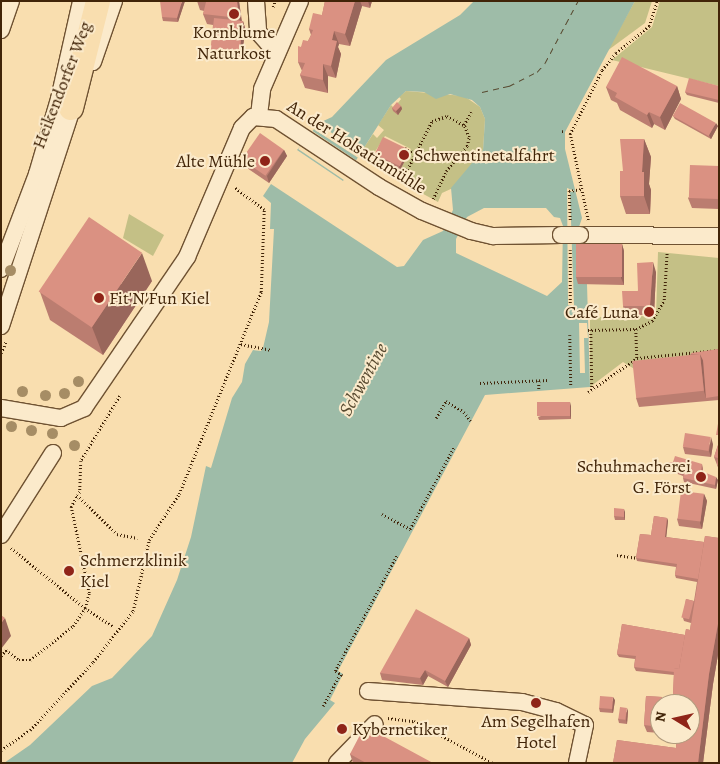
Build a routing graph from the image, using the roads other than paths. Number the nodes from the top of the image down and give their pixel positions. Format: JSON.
{"nodes":[{"id":1,"x":11,"y":1,"type":"edge"},
{"id":2,"x":81,"y":1,"type":"edge"},
{"id":3,"x":97,"y":1,"type":"edge"},
{"id":4,"x":114,"y":1,"type":"edge"},
{"id":5,"x":256,"y":1,"type":"edge"},
{"id":6,"x":300,"y":1,"type":"edge"},
{"id":7,"x":1,"y":30,"type":"edge"},
{"id":8,"x":279,"y":48,"type":"junction"},
{"id":9,"x":65,"y":103,"type":"junction"},
{"id":10,"x":259,"y":115,"type":"junction"},
{"id":11,"x":719,"y":236,"type":"edge"},
{"id":12,"x":1,"y":269,"type":"edge"},
{"id":13,"x":1,"y":326,"type":"edge"},
{"id":14,"x":1,"y":408,"type":"edge"},
{"id":15,"x":53,"y":453,"type":"dead end"},
{"id":16,"x":4,"y":540,"type":"edge"},
{"id":17,"x":368,"y":691,"type":"dead end"},
{"id":18,"x":375,"y":724,"type":"road end"},
{"id":19,"x":337,"y":763,"type":"edge"},
{"id":20,"x":577,"y":763,"type":"edge"}],
"edges":[{"from":1,"to":7,"type":"street"},
{"from":2,"to":9,"type":"street","name":"Heikendorfer Weg"},
{"from":3,"to":9,"type":"highway"},
{"from":4,"to":9,"type":"street","name":"Heikendorfer Weg"},
{"from":5,"to":8,"type":"street"},
{"from":6,"to":8,"type":"street","name":"An der Holsatiamühle"},
{"from":8,"to":10,"type":"street","name":"An der Holsatiamühle"},
{"from":9,"to":12,"type":"street","name":"Heikendorfer Weg"},
{"from":9,"to":13,"type":"street","name":"Heikendorfer Weg"},
{"from":10,"to":11,"type":"street","name":"An der Holsatiamühle","bridge":true},
{"from":10,"to":14,"type":"street","name":"An der Holsatiamühle"},
{"from":15,"to":16,"type":"street"},
{"from":17,"to":20,"type":"street"},
{"from":18,"to":19,"type":"street"}]}
